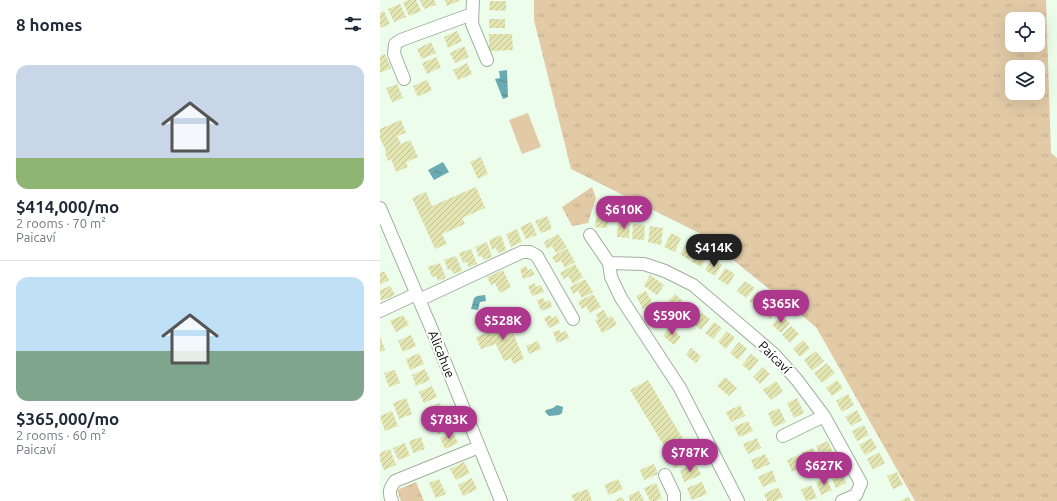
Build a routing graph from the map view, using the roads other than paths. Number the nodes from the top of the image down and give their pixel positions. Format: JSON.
{"nodes":[{"id":1,"x":473,"y":0,"type":"edge"},
{"id":2,"x":472,"y":14,"type":"junction"},
{"id":3,"x":488,"y":60,"type":"dead end"},
{"id":4,"x":404,"y":79,"type":"dead end"},
{"id":5,"x":380,"y":208,"type":"edge"},
{"id":6,"x":590,"y":235,"type":"dead end"},
{"id":7,"x":609,"y":263,"type":"junction"},
{"id":8,"x":417,"y":297,"type":"junction"},
{"id":9,"x":380,"y":311,"type":"edge"},
{"id":10,"x":573,"y":319,"type":"dead end"},
{"id":11,"x":824,"y":416,"type":"junction"},
{"id":12,"x":783,"y":436,"type":"dead end"},
{"id":13,"x":479,"y":447,"type":"junction"},
{"id":14,"x":665,"y":475,"type":"dead end"},
{"id":15,"x":392,"y":501,"type":"edge"},
{"id":16,"x":501,"y":501,"type":"edge"},
{"id":17,"x":674,"y":501,"type":"edge"},
{"id":18,"x":738,"y":501,"type":"edge"},
{"id":19,"x":842,"y":501,"type":"edge"}],
"edges":[{"from":1,"to":2,"type":"street"},
{"from":2,"to":3,"type":"street"},
{"from":2,"to":4,"type":"street"},
{"from":5,"to":8,"type":"street","name":"Alicahue"},
{"from":6,"to":7,"type":"street"},
{"from":7,"to":11,"type":"street","name":"Paicaví"},
{"from":7,"to":18,"type":"street"},
{"from":8,"to":9,"type":"street"},
{"from":8,"to":10,"type":"street"},
{"from":8,"to":13,"type":"street","name":"Alicahue"},
{"from":11,"to":12,"type":"street"},
{"from":11,"to":19,"type":"street","name":"Paicaví"},
{"from":13,"to":15,"type":"street"},
{"from":13,"to":16,"type":"street","name":"Alicahue"},
{"from":14,"to":17,"type":"street"}]}
